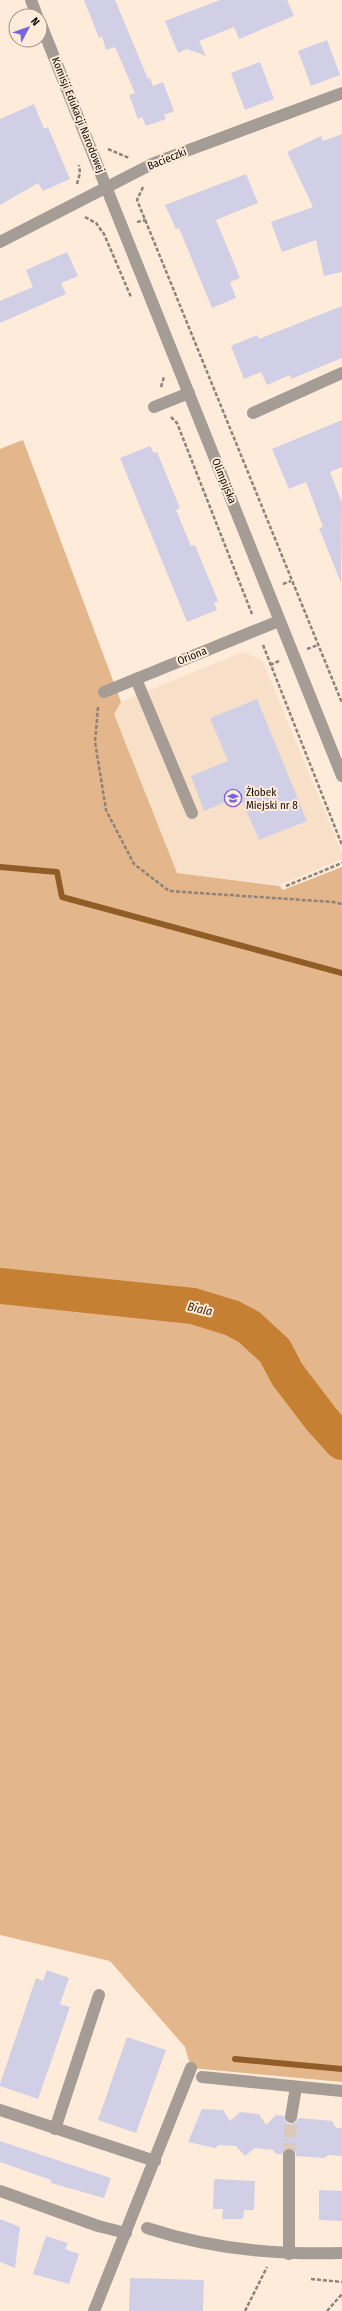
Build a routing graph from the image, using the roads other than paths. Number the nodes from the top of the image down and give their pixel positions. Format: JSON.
{"nodes":[{"id":1,"x":48,"y":42,"type":"edge"},
{"id":2,"x":342,"y":93,"type":"edge"},
{"id":3,"x":106,"y":186,"type":"junction"},
{"id":4,"x":0,"y":242,"type":"edge"},
{"id":5,"x":342,"y":373,"type":"edge"},
{"id":6,"x":189,"y":393,"type":"junction"},
{"id":7,"x":154,"y":407,"type":"dead end"},
{"id":8,"x":253,"y":413,"type":"dead end"},
{"id":9,"x":279,"y":621,"type":"junction"},
{"id":10,"x":136,"y":679,"type":"junction"},
{"id":11,"x":104,"y":692,"type":"road end"},
{"id":12,"x":342,"y":776,"type":"edge"},
{"id":13,"x":192,"y":813,"type":"dead end"},
{"id":14,"x":99,"y":1995,"type":"dead end"},
{"id":15,"x":191,"y":2068,"type":"dead end"},
{"id":16,"x":202,"y":2077,"type":"dead end"},
{"id":17,"x":296,"y":2087,"type":"junction"},
{"id":18,"x":342,"y":2091,"type":"edge"},
{"id":19,"x":0,"y":2110,"type":"edge"},
{"id":20,"x":291,"y":2117,"type":"tunnel mouth"},
{"id":21,"x":55,"y":2129,"type":"junction"},
{"id":22,"x":289,"y":2155,"type":"tunnel mouth"},
{"id":23,"x":155,"y":2161,"type":"junction"},
{"id":24,"x":0,"y":2191,"type":"edge"},
{"id":25,"x":147,"y":2228,"type":"dead end"},
{"id":26,"x":126,"y":2232,"type":"junction"},
{"id":27,"x":342,"y":2253,"type":"edge"},
{"id":28,"x":289,"y":2254,"type":"junction"},
{"id":29,"x":94,"y":2311,"type":"edge"}],
"edges":[{"from":1,"to":3,"type":"street","name":"Komisji Edukacji Narodowej"},
{"from":2,"to":3,"type":"street","name":"Bacieczki"},
{"from":3,"to":4,"type":"street","name":"Bacieczki"},
{"from":3,"to":6,"type":"street","name":"Olimpijska"},
{"from":5,"to":8,"type":"street"},
{"from":6,"to":7,"type":"street"},
{"from":6,"to":9,"type":"street","name":"Olimpijska"},
{"from":9,"to":10,"type":"street","name":"Oriona"},
{"from":9,"to":12,"type":"street","name":"Olimpijska"},
{"from":10,"to":11,"type":"street","name":"Oriona"},
{"from":10,"to":13,"type":"street"},
{"from":14,"to":21,"type":"street"},
{"from":15,"to":23,"type":"street"},
{"from":16,"to":17,"type":"street"},
{"from":17,"to":18,"type":"street"},
{"from":17,"to":20,"type":"street"},
{"from":19,"to":21,"type":"street"},
{"from":21,"to":23,"type":"street"},
{"from":22,"to":28,"type":"street"},
{"from":23,"to":26,"type":"street"},
{"from":24,"to":26,"type":"street"},
{"from":25,"to":28,"type":"street"},
{"from":26,"to":29,"type":"street"},
{"from":27,"to":28,"type":"street"}]}
